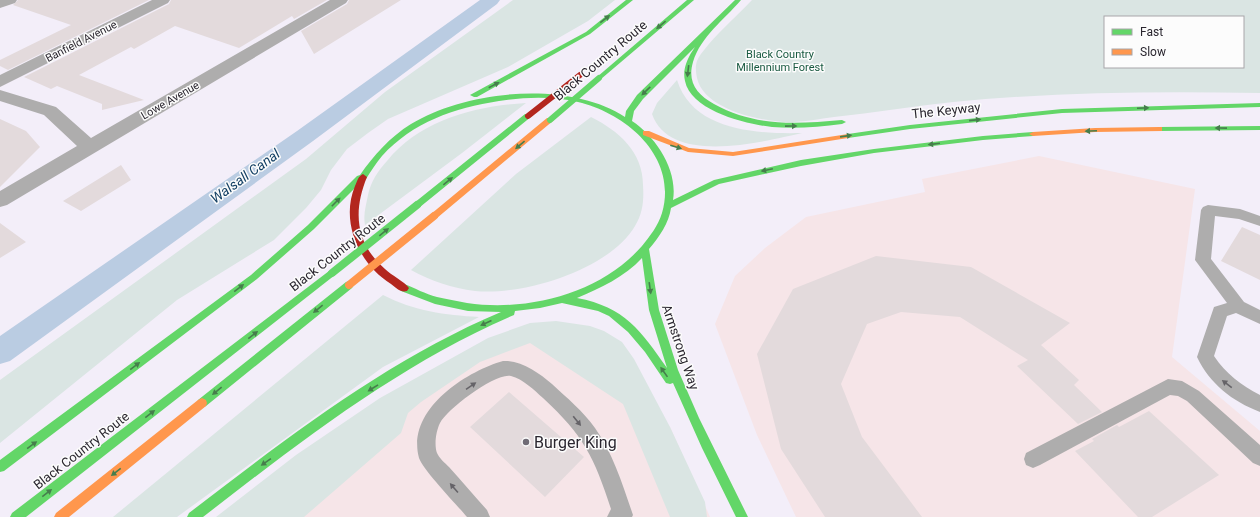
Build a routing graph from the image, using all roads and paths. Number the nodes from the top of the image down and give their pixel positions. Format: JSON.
{"nodes":[{"id":1,"x":10,"y":0,"type":"edge"},
{"id":2,"x":163,"y":0,"type":"edge"},
{"id":3,"x":341,"y":0,"type":"edge"},
{"id":4,"x":630,"y":0,"type":"edge"},
{"id":5,"x":691,"y":0,"type":"edge"},
{"id":6,"x":738,"y":0,"type":"edge"},
{"id":7,"x":0,"y":4,"type":"edge"},
{"id":8,"x":714,"y":25,"type":"junction"},
{"id":9,"x":583,"y":72,"type":"dead end"},
{"id":10,"x":0,"y":82,"type":"edge"},
{"id":11,"x":0,"y":95,"type":"edge"},
{"id":12,"x":1260,"y":105,"type":"edge"},
{"id":13,"x":1001,"y":108,"type":"dead end"},
{"id":14,"x":447,"y":110,"type":"junction"},
{"id":15,"x":1062,"y":111,"type":"junction"},
{"id":16,"x":628,"y":121,"type":"junction"},
{"id":17,"x":852,"y":121,"type":"dead end"},
{"id":18,"x":1260,"y":128,"type":"edge"},
{"id":19,"x":641,"y":130,"type":"junction"},
{"id":20,"x":90,"y":148,"type":"junction"},
{"id":21,"x":364,"y":174,"type":"junction"},
{"id":22,"x":0,"y":200,"type":"edge"},
{"id":23,"x":668,"y":206,"type":"junction"},
{"id":24,"x":1260,"y":221,"type":"edge"},
{"id":25,"x":645,"y":249,"type":"junction"},
{"id":26,"x":562,"y":299,"type":"junction"},
{"id":27,"x":1238,"y":306,"type":"junction"},
{"id":28,"x":521,"y":308,"type":"junction"},
{"id":29,"x":1260,"y":318,"type":"edge"},
{"id":30,"x":687,"y":404,"type":"junction"},
{"id":31,"x":1260,"y":404,"type":"edge"},
{"id":32,"x":1260,"y":457,"type":"edge"},
{"id":33,"x":1033,"y":458,"type":"dead end"},
{"id":34,"x":0,"y":467,"type":"edge"},
{"id":35,"x":16,"y":517,"type":"edge"},
{"id":36,"x":60,"y":517,"type":"edge"},
{"id":37,"x":193,"y":517,"type":"edge"},
{"id":38,"x":480,"y":517,"type":"edge"},
{"id":39,"x":617,"y":517,"type":"edge"},
{"id":40,"x":742,"y":517,"type":"edge"}],
"edges":[{"from":1,"to":7,"type":"street"},
{"from":2,"to":10,"type":"street","name":"Banfield Avenue"},
{"from":3,"to":20,"type":"street","name":"Lowe Avenue"},
{"from":14,"to":4,"type":"main road","one_way":true},
{"from":5,"to":36,"type":"main road","name":"Black Country Route","one_way":true,"bridge":true},
{"from":6,"to":8,"type":"main road"},
{"from":8,"to":16,"type":"main road","one_way":true},
{"from":8,"to":17,"type":"main road","one_way":true},
{"from":35,"to":9,"type":"main road","name":"Black Country Route","one_way":true,"bridge":true},
{"from":11,"to":20,"type":"street"},
{"from":15,"to":12,"type":"main road","name":"The Keyway","one_way":true},
{"from":13,"to":15,"type":"main road"},
{"from":14,"to":16,"type":"main road"},
{"from":14,"to":21,"type":"main road"},
{"from":19,"to":15,"type":"main road","name":"The Keyway","one_way":true},
{"from":16,"to":19,"type":"main road"},
{"from":18,"to":23,"type":"main road","one_way":true},
{"from":19,"to":23,"type":"main road"},
{"from":20,"to":22,"type":"street","name":"Lowe Avenue"},
{"from":21,"to":28,"type":"main road"},
{"from":34,"to":21,"type":"main road","one_way":true},
{"from":23,"to":25,"type":"main road"},
{"from":24,"to":27,"type":"lane"},
{"from":25,"to":26,"type":"main road"},
{"from":25,"to":30,"type":"main road","name":"Armstrong Way","one_way":true},
{"from":26,"to":28,"type":"main road"},
{"from":30,"to":26,"type":"main road","name":"Armstrong Way","one_way":true},
{"from":27,"to":29,"type":"lane"},
{"from":31,"to":27,"type":"lane","one_way":true},
{"from":28,"to":37,"type":"main road","one_way":true},
{"from":30,"to":40,"type":"main road","name":"Armstrong Way"},
{"from":32,"to":33,"type":"lane"},
{"from":38,"to":39,"type":"lane","one_way":true}]}
